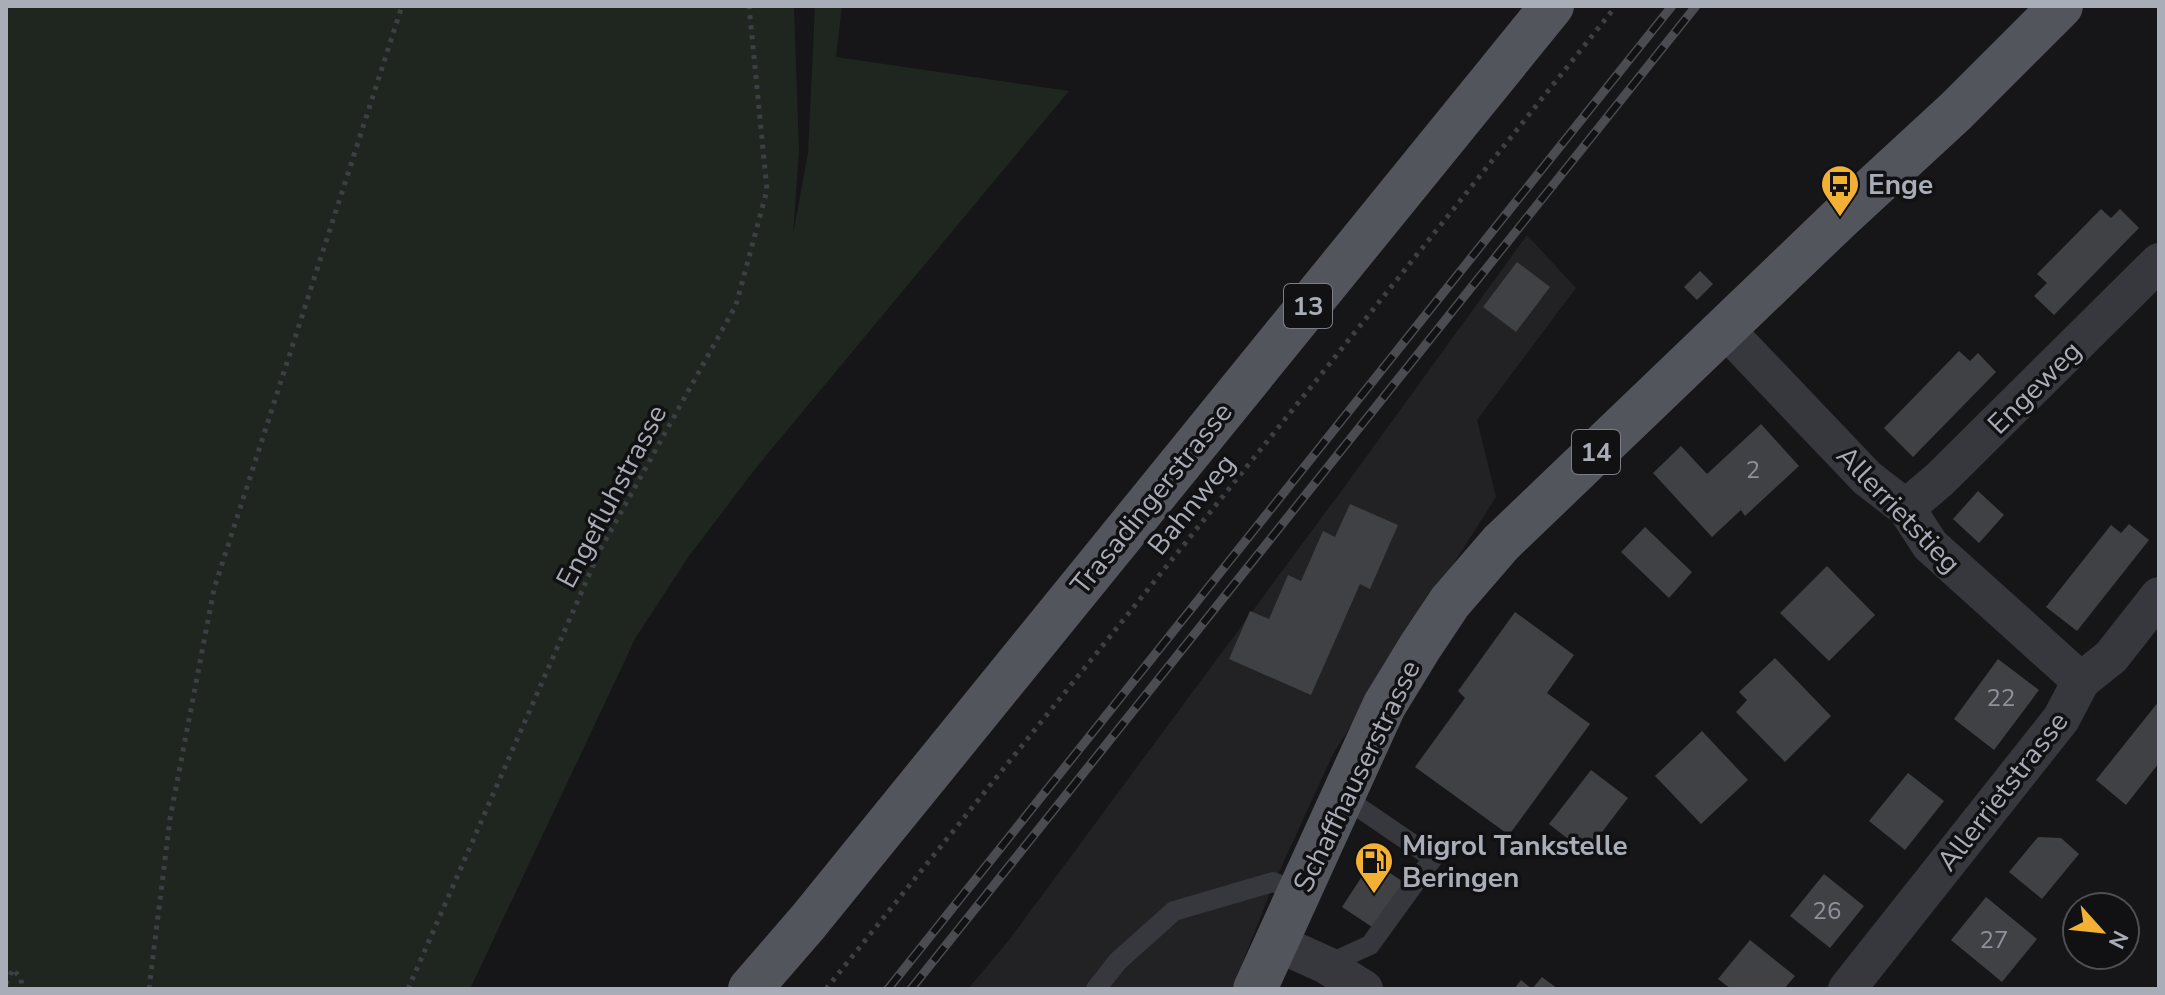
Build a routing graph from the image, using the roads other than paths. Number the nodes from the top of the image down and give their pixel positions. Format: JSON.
{"nodes":[{"id":1,"x":1552,"y":6,"type":"edge"},
{"id":2,"x":2061,"y":6,"type":"edge"},
{"id":3,"x":2159,"y":262,"type":"edge"},
{"id":4,"x":1725,"y":329,"type":"junction"},
{"id":5,"x":1906,"y":508,"type":"junction"},
{"id":6,"x":2159,"y":596,"type":"edge"},
{"id":7,"x":2081,"y":681,"type":"junction"},
{"id":8,"x":1342,"y":796,"type":"junction"},
{"id":9,"x":1298,"y":892,"type":"junction"},
{"id":10,"x":1275,"y":942,"type":"junction"},
{"id":11,"x":1326,"y":965,"type":"junction"},
{"id":12,"x":750,"y":989,"type":"edge"},
{"id":13,"x":1096,"y":989,"type":"edge"},
{"id":14,"x":1255,"y":989,"type":"edge"},
{"id":15,"x":1364,"y":989,"type":"edge"},
{"id":16,"x":1847,"y":989,"type":"edge"}],
"edges":[{"from":1,"to":12,"type":"main road","name":"Trasadingerstrasse","number":"13"},
{"from":2,"to":4,"type":"main road","name":"Schaffhauserstrasse","number":"14"},
{"from":3,"to":5,"type":"street","name":"Engeweg"},
{"from":4,"to":5,"type":"street","name":"Allerrietstieg"},
{"from":4,"to":8,"type":"main road","name":"Schaffhauserstrasse","number":"14"},
{"from":5,"to":7,"type":"street","name":"Allerrietstieg"},
{"from":6,"to":7,"type":"street","name":"Allerrietstrasse"},
{"from":7,"to":16,"type":"street","name":"Allerrietstrasse"},
{"from":8,"to":9,"type":"main road","name":"Schaffhauserstrasse","number":"14"},
{"from":8,"to":11,"type":"lane"},
{"from":9,"to":10,"type":"main road","name":"Schaffhauserstrasse","number":"14"},
{"from":9,"to":13,"type":"lane"},
{"from":10,"to":11,"type":"street"},
{"from":10,"to":14,"type":"main road","name":"Schaffhauserstrasse","number":"14"},
{"from":11,"to":15,"type":"street"}]}
